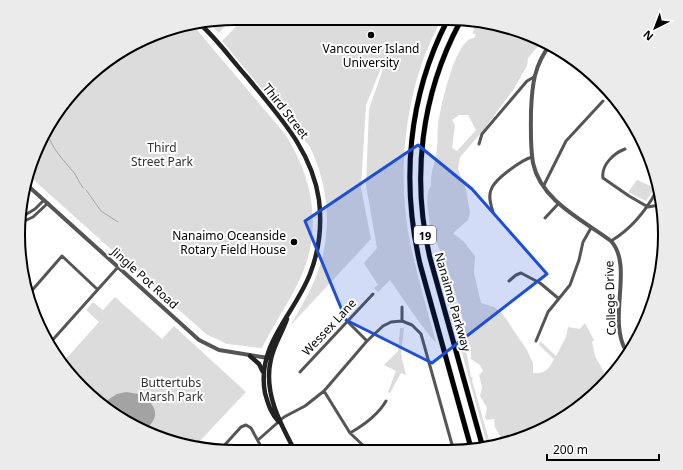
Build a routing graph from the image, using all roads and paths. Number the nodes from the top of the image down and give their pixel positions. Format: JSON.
{"nodes":[{"id":1,"x":445,"y":25,"type":"edge"},
{"id":2,"x":459,"y":25,"type":"edge"},
{"id":3,"x":203,"y":28,"type":"edge"},
{"id":4,"x":547,"y":50,"type":"edge"},
{"id":5,"x":534,"y":78,"type":"junction"},
{"id":6,"x":603,"y":101,"type":"dead end"},
{"id":7,"x":479,"y":144,"type":"dead end"},
{"id":8,"x":625,"y":149,"type":"dead end"},
{"id":9,"x":532,"y":157,"type":"junction"},
{"id":10,"x":544,"y":185,"type":"junction"},
{"id":11,"x":30,"y":188,"type":"edge"},
{"id":12,"x":654,"y":195,"type":"edge"},
{"id":13,"x":44,"y":200,"type":"junction"},
{"id":14,"x":48,"y":203,"type":"junction"},
{"id":15,"x":559,"y":203,"type":"junction"},
{"id":16,"x":656,"y":206,"type":"edge"},
{"id":17,"x":648,"y":207,"type":"junction"},
{"id":18,"x":493,"y":212,"type":"dead end"},
{"id":19,"x":26,"y":214,"type":"edge"},
{"id":20,"x":545,"y":218,"type":"dead end"},
{"id":21,"x":25,"y":220,"type":"edge"},
{"id":22,"x":591,"y":228,"type":"junction"},
{"id":23,"x":611,"y":241,"type":"junction"},
{"id":24,"x":118,"y":267,"type":"junction"},
{"id":25,"x":509,"y":281,"type":"dead end"},
{"id":26,"x":98,"y":289,"type":"junction"},
{"id":27,"x":32,"y":290,"type":"edge"},
{"id":28,"x":372,"y":294,"type":"dead end"},
{"id":29,"x":558,"y":298,"type":"junction"},
{"id":30,"x":402,"y":307,"type":"dead end"},
{"id":31,"x":402,"y":320,"type":"junction"},
{"id":32,"x":347,"y":321,"type":"junction"},
{"id":33,"x":53,"y":340,"type":"edge"},
{"id":34,"x":536,"y":340,"type":"dead end"},
{"id":35,"x":367,"y":341,"type":"junction"},
{"id":36,"x":625,"y":349,"type":"edge"},
{"id":37,"x":250,"y":356,"type":"junction"},
{"id":38,"x":268,"y":358,"type":"junction"},
{"id":39,"x":300,"y":372,"type":"dead end"},
{"id":40,"x":264,"y":373,"type":"junction"},
{"id":41,"x":324,"y":391,"type":"junction"},
{"id":42,"x":386,"y":401,"type":"dead end"},
{"id":43,"x":280,"y":422,"type":"junction"},
{"id":44,"x":350,"y":433,"type":"junction"},
{"id":45,"x":258,"y":440,"type":"junction"},
{"id":46,"x":481,"y":442,"type":"edge"},
{"id":47,"x":470,"y":444,"type":"edge"},
{"id":48,"x":225,"y":445,"type":"edge"},
{"id":49,"x":260,"y":445,"type":"edge"},
{"id":50,"x":292,"y":445,"type":"edge"},
{"id":51,"x":363,"y":445,"type":"edge"},
{"id":52,"x":452,"y":445,"type":"edge"}],
"edges":[{"from":1,"to":47,"type":"highway","name":"Nanaimo Parkway","number":"19"},
{"from":2,"to":46,"type":"highway","name":"Nanaimo Parkway","number":"19"},
{"from":3,"to":38,"type":"main road","name":"Third Street"},
{"from":4,"to":5,"type":"street"},
{"from":5,"to":7,"type":"street"},
{"from":5,"to":9,"type":"street"},
{"from":6,"to":10,"type":"street"},
{"from":8,"to":17,"type":"street"},
{"from":9,"to":10,"type":"street"},
{"from":9,"to":18,"type":"street"},
{"from":10,"to":15,"type":"street"},
{"from":11,"to":13,"type":"street","name":"Jingle Pot Road"},
{"from":12,"to":17,"type":"street"},
{"from":13,"to":14,"type":"street","name":"Jingle Pot Road"},
{"from":13,"to":19,"type":"street"},
{"from":14,"to":21,"type":"street"},
{"from":14,"to":24,"type":"street","name":"Jingle Pot Road"},
{"from":15,"to":20,"type":"street"},
{"from":15,"to":22,"type":"street"},
{"from":16,"to":17,"type":"street"},
{"from":17,"to":23,"type":"street"},
{"from":22,"to":23,"type":"street"},
{"from":22,"to":29,"type":"street"},
{"from":23,"to":36,"type":"street","name":"College Drive"},
{"from":24,"to":26,"type":"street"},
{"from":24,"to":37,"type":"street","name":"Jingle Pot Road"},
{"from":25,"to":29,"type":"street"},
{"from":26,"to":27,"type":"street"},
{"from":26,"to":33,"type":"street"},
{"from":28,"to":32,"type":"street","name":"Wessex Lane"},
{"from":29,"to":34,"type":"street"},
{"from":30,"to":31,"type":"street"},
{"from":31,"to":35,"type":"street"},
{"from":31,"to":52,"type":"street"},
{"from":32,"to":35,"type":"street"},
{"from":32,"to":39,"type":"street","name":"Wessex Lane"},
{"from":35,"to":41,"type":"street"},
{"from":37,"to":38,"type":"street","name":"Jingle Pot Road"},
{"from":37,"to":40,"type":"main road"},
{"from":38,"to":40,"type":"main road"},
{"from":38,"to":43,"type":"main road"},
{"from":40,"to":43,"type":"main road"},
{"from":41,"to":43,"type":"street"},
{"from":41,"to":44,"type":"street"},
{"from":42,"to":44,"type":"street"},
{"from":43,"to":45,"type":"street"},
{"from":43,"to":50,"type":"main road"},
{"from":44,"to":51,"type":"street"},
{"from":45,"to":48,"type":"street"},
{"from":45,"to":49,"type":"street"}]}
